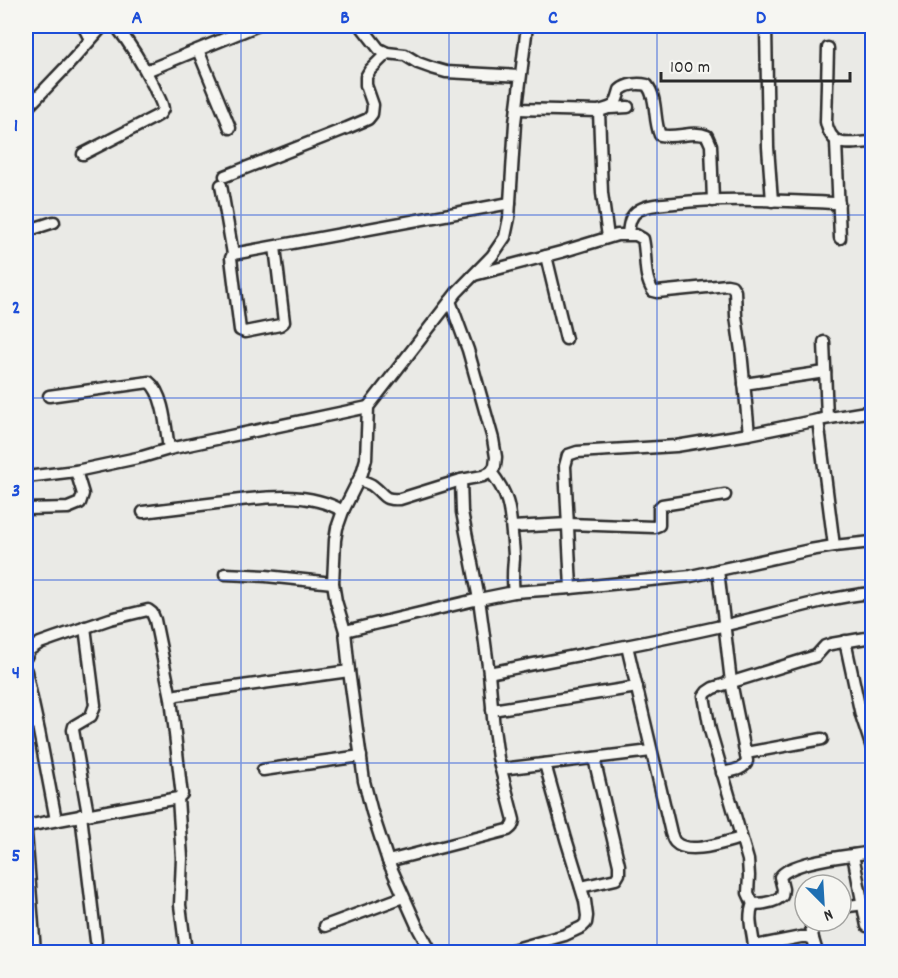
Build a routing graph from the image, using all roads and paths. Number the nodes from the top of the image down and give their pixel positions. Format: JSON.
{"nodes":[{"id":1,"x":83,"y":26,"type":"edge"},
{"id":2,"x":103,"y":26,"type":"edge"},
{"id":3,"x":116,"y":26,"type":"edge"},
{"id":4,"x":256,"y":26,"type":"edge"},
{"id":5,"x":361,"y":26,"type":"edge"},
{"id":6,"x":527,"y":26,"type":"edge"},
{"id":7,"x":766,"y":26,"type":"edge"},
{"id":8,"x":90,"y":39,"type":"junction"},
{"id":9,"x":828,"y":48,"type":"dead end"},
{"id":10,"x":198,"y":50,"type":"junction"},
{"id":11,"x":387,"y":53,"type":"junction"},
{"id":12,"x":146,"y":71,"type":"junction"},
{"id":13,"x":520,"y":76,"type":"junction"},
{"id":14,"x":628,"y":107,"type":"dead end"},
{"id":15,"x":610,"y":108,"type":"junction"},
{"id":16,"x":26,"y":109,"type":"edge"},
{"id":17,"x":517,"y":109,"type":"junction"},
{"id":18,"x":598,"y":111,"type":"junction"},
{"id":19,"x":230,"y":128,"type":"dead end"},
{"id":20,"x":836,"y":142,"type":"junction"},
{"id":21,"x":873,"y":142,"type":"edge"},
{"id":22,"x":82,"y":154,"type":"dead end"},
{"id":23,"x":713,"y":201,"type":"junction"},
{"id":24,"x":772,"y":201,"type":"junction"},
{"id":25,"x":510,"y":203,"type":"junction"},
{"id":26,"x":839,"y":203,"type":"junction"},
{"id":27,"x":54,"y":222,"type":"dead end"},
{"id":28,"x":26,"y":231,"type":"edge"},
{"id":29,"x":627,"y":234,"type":"junction"},
{"id":30,"x":608,"y":237,"type":"junction"},
{"id":31,"x":840,"y":238,"type":"dead end"},
{"id":32,"x":275,"y":247,"type":"junction"},
{"id":33,"x":233,"y":254,"type":"junction"},
{"id":34,"x":546,"y":256,"type":"junction"},
{"id":35,"x":472,"y":275,"type":"junction"},
{"id":36,"x":450,"y":301,"type":"junction"},
{"id":37,"x":566,"y":339,"type":"dead end"},
{"id":38,"x":824,"y":342,"type":"dead end"},
{"id":39,"x":825,"y":372,"type":"junction"},
{"id":40,"x":744,"y":384,"type":"junction"},
{"id":41,"x":49,"y":396,"type":"dead end"},
{"id":42,"x":368,"y":407,"type":"junction"},
{"id":43,"x":873,"y":411,"type":"edge"},
{"id":44,"x":823,"y":419,"type":"junction"},
{"id":45,"x":749,"y":434,"type":"junction"},
{"id":46,"x":169,"y":449,"type":"junction"},
{"id":47,"x":76,"y":471,"type":"junction"},
{"id":48,"x":491,"y":472,"type":"junction"},
{"id":49,"x":26,"y":477,"type":"edge"},
{"id":50,"x":359,"y":480,"type":"junction"},
{"id":51,"x":461,"y":480,"type":"junction"},
{"id":52,"x":724,"y":495,"type":"dead end"},
{"id":53,"x":26,"y":509,"type":"edge"},
{"id":54,"x":344,"y":511,"type":"junction"},
{"id":55,"x":143,"y":512,"type":"dead end"},
{"id":56,"x":568,"y":524,"type":"junction"},
{"id":57,"x":512,"y":527,"type":"junction"},
{"id":58,"x":873,"y":542,"type":"edge"},
{"id":59,"x":834,"y":546,"type":"junction"},
{"id":60,"x":718,"y":570,"type":"junction"},
{"id":61,"x":225,"y":574,"type":"dead end"},
{"id":62,"x":333,"y":583,"type":"junction"},
{"id":63,"x":571,"y":588,"type":"junction"},
{"id":64,"x":514,"y":592,"type":"junction"},
{"id":65,"x":873,"y":593,"type":"edge"},
{"id":66,"x":479,"y":599,"type":"junction"},
{"id":67,"x":725,"y":626,"type":"junction"},
{"id":68,"x":85,"y":627,"type":"junction"},
{"id":69,"x":345,"y":631,"type":"junction"},
{"id":70,"x":873,"y":637,"type":"edge"},
{"id":71,"x":846,"y":641,"type":"junction"},
{"id":72,"x":627,"y":646,"type":"junction"},
{"id":73,"x":26,"y":657,"type":"edge"},
{"id":74,"x":26,"y":671,"type":"edge"},
{"id":75,"x":349,"y":671,"type":"junction"},
{"id":76,"x":489,"y":673,"type":"junction"},
{"id":77,"x":731,"y":682,"type":"junction"},
{"id":78,"x":637,"y":687,"type":"junction"},
{"id":79,"x":171,"y":698,"type":"junction"},
{"id":80,"x":492,"y":710,"type":"junction"},
{"id":81,"x":822,"y":740,"type":"dead end"},
{"id":82,"x":873,"y":748,"type":"edge"},
{"id":83,"x":651,"y":751,"type":"junction"},
{"id":84,"x":746,"y":753,"type":"junction"},
{"id":85,"x":361,"y":756,"type":"junction"},
{"id":86,"x":594,"y":758,"type":"junction"},
{"id":87,"x":545,"y":764,"type":"junction"},
{"id":88,"x":501,"y":769,"type":"junction"},
{"id":89,"x":263,"y":770,"type":"dead end"},
{"id":90,"x":722,"y":773,"type":"junction"},
{"id":91,"x":178,"y":798,"type":"junction"},
{"id":92,"x":85,"y":815,"type":"junction"},
{"id":93,"x":56,"y":820,"type":"junction"},
{"id":94,"x":26,"y":826,"type":"edge"},
{"id":95,"x":26,"y":832,"type":"edge"},
{"id":96,"x":741,"y":838,"type":"junction"},
{"id":97,"x":873,"y":852,"type":"edge"},
{"id":98,"x":853,"y":855,"type":"junction"},
{"id":99,"x":388,"y":861,"type":"junction"},
{"id":100,"x":581,"y":887,"type":"junction"},
{"id":101,"x":404,"y":897,"type":"junction"},
{"id":102,"x":753,"y":904,"type":"junction"},
{"id":103,"x":868,"y":904,"type":"edge"},
{"id":104,"x":853,"y":906,"type":"edge"},
{"id":105,"x":325,"y":926,"type":"dead end"},
{"id":106,"x":867,"y":926,"type":"dead end"},
{"id":107,"x":812,"y":933,"type":"edge"},
{"id":108,"x":813,"y":939,"type":"junction"},
{"id":109,"x":96,"y":941,"type":"dead end"},
{"id":110,"x":755,"y":949,"type":"edge"},
{"id":111,"x":35,"y":952,"type":"edge"},
{"id":112,"x":186,"y":952,"type":"edge"},
{"id":113,"x":430,"y":952,"type":"edge"},
{"id":114,"x":505,"y":952,"type":"edge"},
{"id":115,"x":817,"y":952,"type":"edge"}],
"edges":[{"from":1,"to":8,"type":"street"},
{"from":2,"to":8,"type":"street"},
{"from":3,"to":12,"type":"street"},
{"from":4,"to":10,"type":"street"},
{"from":5,"to":11,"type":"street"},
{"from":6,"to":13,"type":"street"},
{"from":7,"to":24,"type":"street"},
{"from":8,"to":16,"type":"street"},
{"from":9,"to":20,"type":"street"},
{"from":10,"to":12,"type":"street"},
{"from":10,"to":19,"type":"street"},
{"from":11,"to":13,"type":"street"},
{"from":11,"to":33,"type":"street"},
{"from":12,"to":22,"type":"street"},
{"from":13,"to":17,"type":"street"},
{"from":14,"to":15,"type":"street"},
{"from":15,"to":18,"type":"street"},
{"from":15,"to":23,"type":"street"},
{"from":17,"to":18,"type":"street"},
{"from":17,"to":25,"type":"street"},
{"from":18,"to":30,"type":"street"},
{"from":20,"to":21,"type":"street"},
{"from":20,"to":26,"type":"street"},
{"from":23,"to":24,"type":"street"},
{"from":23,"to":29,"type":"street"},
{"from":24,"to":26,"type":"street"},
{"from":25,"to":32,"type":"street"},
{"from":25,"to":35,"type":"street"},
{"from":26,"to":31,"type":"street"},
{"from":27,"to":28,"type":"street"},
{"from":29,"to":30,"type":"street"},
{"from":29,"to":40,"type":"street"},
{"from":30,"to":34,"type":"street"},
{"from":32,"to":33,"type":"street"},
{"from":32,"to":33,"type":"street"},
{"from":34,"to":35,"type":"street"},
{"from":34,"to":37,"type":"street"},
{"from":35,"to":36,"type":"street"},
{"from":36,"to":42,"type":"street"},
{"from":36,"to":48,"type":"street"},
{"from":38,"to":39,"type":"street"},
{"from":39,"to":40,"type":"street"},
{"from":39,"to":44,"type":"street"},
{"from":40,"to":45,"type":"street"},
{"from":41,"to":46,"type":"street"},
{"from":42,"to":46,"type":"street"},
{"from":42,"to":50,"type":"street"},
{"from":43,"to":44,"type":"street"},
{"from":44,"to":45,"type":"street"},
{"from":44,"to":59,"type":"street"},
{"from":45,"to":56,"type":"street"},
{"from":46,"to":47,"type":"street"},
{"from":47,"to":49,"type":"street"},
{"from":47,"to":53,"type":"street"},
{"from":48,"to":51,"type":"street"},
{"from":48,"to":57,"type":"street"},
{"from":50,"to":51,"type":"street"},
{"from":50,"to":54,"type":"street"},
{"from":51,"to":66,"type":"street"},
{"from":52,"to":56,"type":"street"},
{"from":54,"to":55,"type":"street"},
{"from":54,"to":62,"type":"street"},
{"from":56,"to":57,"type":"street"},
{"from":56,"to":63,"type":"street"},
{"from":57,"to":64,"type":"street"},
{"from":58,"to":59,"type":"street"},
{"from":59,"to":60,"type":"street"},
{"from":60,"to":63,"type":"street"},
{"from":60,"to":67,"type":"street"},
{"from":61,"to":62,"type":"street"},
{"from":62,"to":69,"type":"street"},
{"from":63,"to":64,"type":"street"},
{"from":64,"to":66,"type":"street"},
{"from":65,"to":67,"type":"street"},
{"from":66,"to":69,"type":"street"},
{"from":66,"to":76,"type":"street"},
{"from":67,"to":72,"type":"street"},
{"from":67,"to":77,"type":"street"},
{"from":68,"to":73,"type":"street"},
{"from":68,"to":79,"type":"street"},
{"from":68,"to":92,"type":"street"},
{"from":69,"to":75,"type":"street"},
{"from":70,"to":71,"type":"street"},
{"from":71,"to":77,"type":"street"},
{"from":71,"to":82,"type":"street"},
{"from":72,"to":76,"type":"street"},
{"from":72,"to":78,"type":"street"},
{"from":74,"to":93,"type":"street"},
{"from":75,"to":79,"type":"street"},
{"from":75,"to":85,"type":"street"},
{"from":76,"to":80,"type":"street"},
{"from":77,"to":84,"type":"street"},
{"from":77,"to":90,"type":"street"},
{"from":78,"to":80,"type":"street"},
{"from":78,"to":83,"type":"street"},
{"from":79,"to":91,"type":"street"},
{"from":80,"to":88,"type":"street"},
{"from":81,"to":84,"type":"street"},
{"from":83,"to":86,"type":"street"},
{"from":83,"to":96,"type":"street"},
{"from":84,"to":90,"type":"street"},
{"from":85,"to":89,"type":"street"},
{"from":85,"to":99,"type":"street"},
{"from":86,"to":87,"type":"street"},
{"from":86,"to":100,"type":"street"},
{"from":87,"to":88,"type":"street"},
{"from":87,"to":100,"type":"street"},
{"from":88,"to":99,"type":"street"},
{"from":90,"to":96,"type":"street"},
{"from":91,"to":92,"type":"street"},
{"from":91,"to":112,"type":"street"},
{"from":92,"to":93,"type":"street"},
{"from":92,"to":109,"type":"street"},
{"from":93,"to":94,"type":"street"},
{"from":95,"to":111,"type":"street"},
{"from":96,"to":102,"type":"street"},
{"from":97,"to":98,"type":"street"},
{"from":98,"to":102,"type":"street"},
{"from":98,"to":103,"type":"street"},
{"from":99,"to":101,"type":"street"},
{"from":100,"to":114,"type":"street"},
{"from":101,"to":105,"type":"street"},
{"from":101,"to":113,"type":"street"},
{"from":102,"to":110,"type":"street"},
{"from":103,"to":104,"type":"street"},
{"from":103,"to":106,"type":"street"},
{"from":107,"to":108,"type":"street"},
{"from":108,"to":110,"type":"street"},
{"from":108,"to":115,"type":"street"}]}
